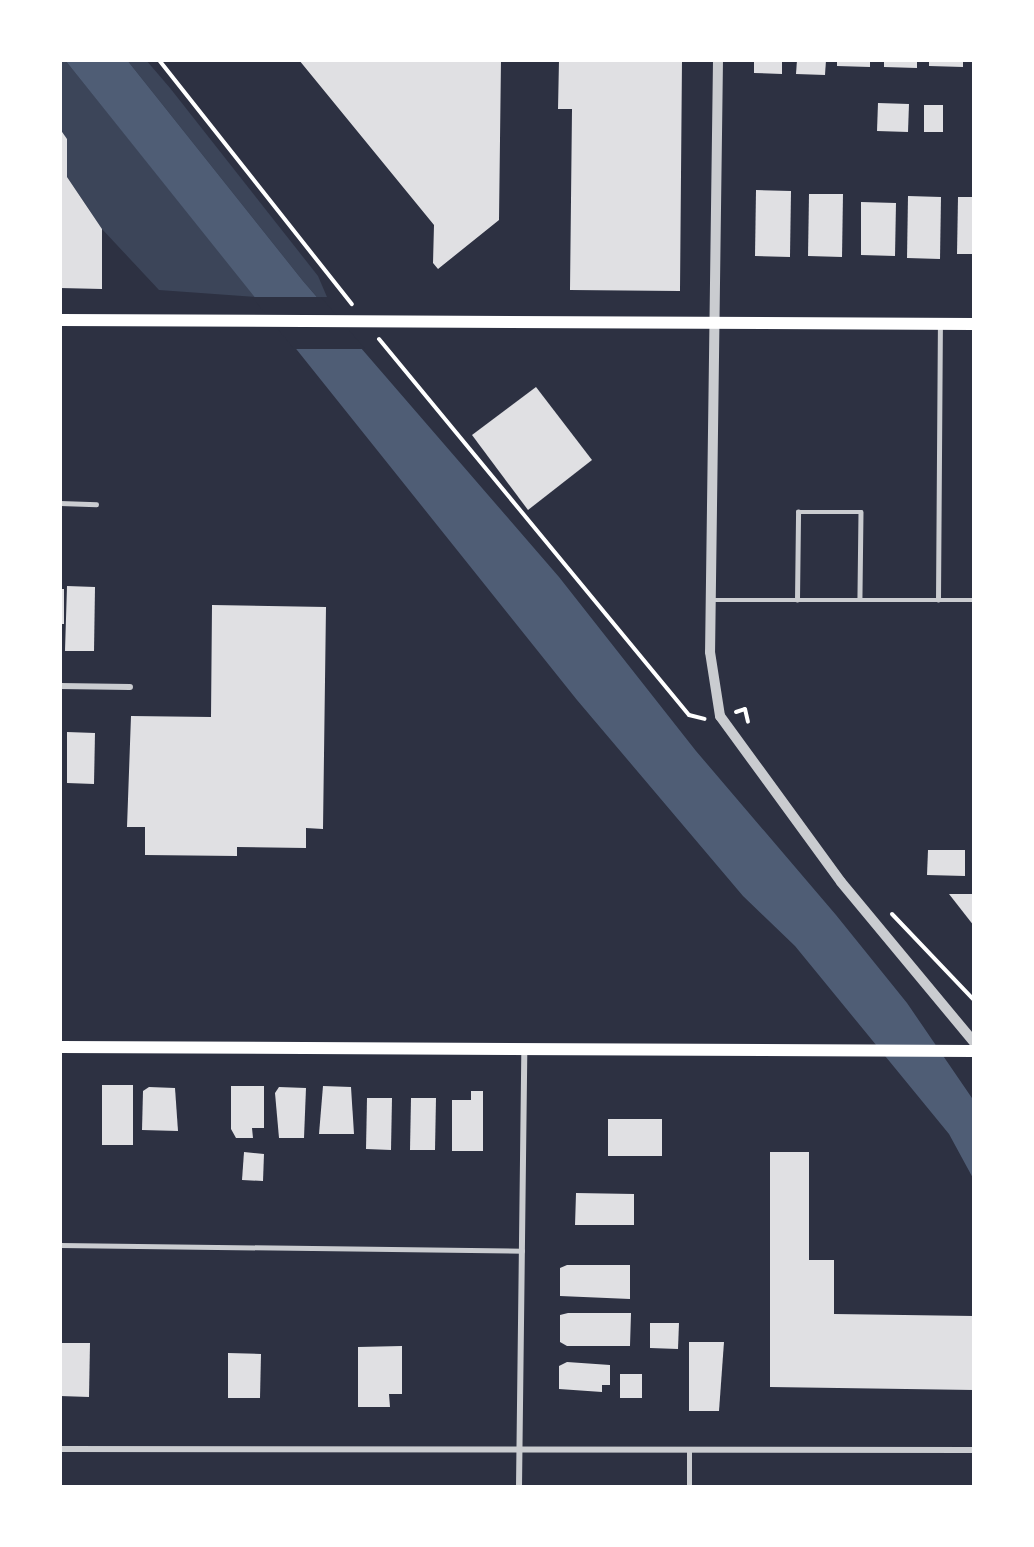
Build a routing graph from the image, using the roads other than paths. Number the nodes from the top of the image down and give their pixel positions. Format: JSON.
{"nodes":[{"id":1,"x":718,"y":60,"type":"edge"},
{"id":2,"x":60,"y":320,"type":"edge"},
{"id":3,"x":716,"y":322,"type":"junction"},
{"id":4,"x":940,"y":324,"type":"junction"},
{"id":5,"x":974,"y":324,"type":"edge"},
{"id":6,"x":60,"y":503,"type":"edge"},
{"id":7,"x":96,"y":504,"type":"dead end"},
{"id":8,"x":860,"y":599,"type":"junction"},
{"id":9,"x":711,"y":600,"type":"junction"},
{"id":10,"x":797,"y":600,"type":"junction"},
{"id":11,"x":938,"y":600,"type":"junction"},
{"id":12,"x":974,"y":600,"type":"edge"},
{"id":13,"x":60,"y":686,"type":"edge"},
{"id":14,"x":130,"y":687,"type":"dead end"},
{"id":15,"x":974,"y":1042,"type":"edge"},
{"id":16,"x":60,"y":1047,"type":"edge"},
{"id":17,"x":524,"y":1050,"type":"junction"},
{"id":18,"x":968,"y":1051,"type":"edge"},
{"id":19,"x":60,"y":1245,"type":"edge"},
{"id":20,"x":522,"y":1251,"type":"junction"},
{"id":21,"x":60,"y":1449,"type":"edge"},
{"id":22,"x":519,"y":1450,"type":"junction"},
{"id":23,"x":689,"y":1450,"type":"junction"},
{"id":24,"x":974,"y":1450,"type":"edge"},
{"id":25,"x":519,"y":1487,"type":"edge"},
{"id":26,"x":688,"y":1487,"type":"edge"}],
"edges":[{"from":1,"to":3,"type":"street"},
{"from":2,"to":3,"type":"main road"},
{"from":3,"to":4,"type":"main road"},
{"from":3,"to":9,"type":"street"},
{"from":4,"to":5,"type":"main road"},
{"from":4,"to":11,"type":"lane"},
{"from":6,"to":7,"type":"lane"},
{"from":8,"to":10,"type":"lane"},
{"from":8,"to":10,"type":"lane"},
{"from":8,"to":11,"type":"lane"},
{"from":9,"to":10,"type":"lane"},
{"from":9,"to":15,"type":"street"},
{"from":11,"to":12,"type":"lane"},
{"from":13,"to":14,"type":"street"},
{"from":16,"to":17,"type":"main road"},
{"from":17,"to":18,"type":"main road"},
{"from":17,"to":20,"type":"street"},
{"from":19,"to":20,"type":"lane"},
{"from":20,"to":22,"type":"street"},
{"from":21,"to":22,"type":"street"},
{"from":22,"to":23,"type":"street"},
{"from":22,"to":25,"type":"street"},
{"from":23,"to":24,"type":"street"},
{"from":23,"to":26,"type":"lane"}]}
